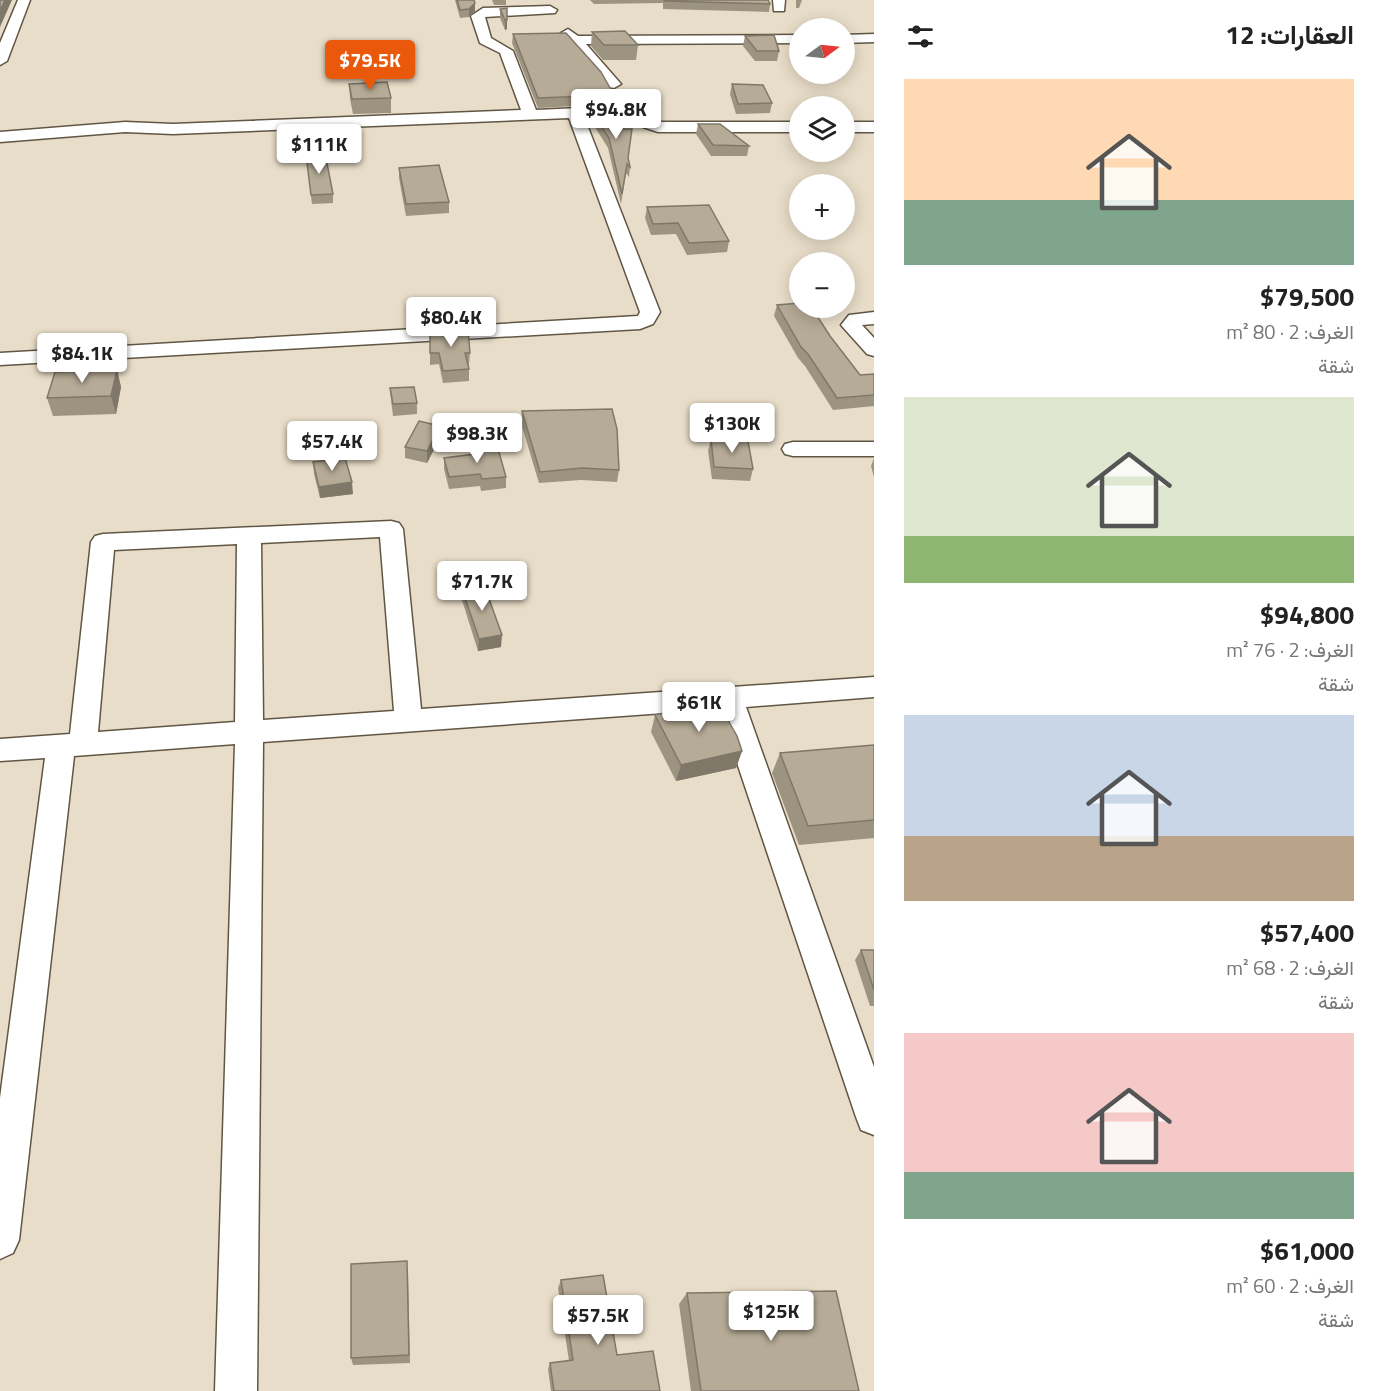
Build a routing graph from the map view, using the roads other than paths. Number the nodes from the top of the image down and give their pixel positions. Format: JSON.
{"nodes":[{"id":1,"x":24,"y":0,"type":"edge"},
{"id":2,"x":553,"y":13,"type":"edge"},
{"id":3,"x":874,"y":38,"type":"edge"},
{"id":4,"x":789,"y":39,"type":"edge"},
{"id":5,"x":855,"y":39,"type":"edge"},
{"id":6,"x":574,"y":40,"type":"junction"},
{"id":7,"x":0,"y":61,"type":"edge"},
{"id":8,"x":614,"y":84,"type":"dead end"},
{"id":9,"x":575,"y":113,"type":"junction"},
{"id":10,"x":530,"y":114,"type":"junction"},
{"id":11,"x":789,"y":127,"type":"edge"},
{"id":12,"x":855,"y":127,"type":"edge"},
{"id":13,"x":874,"y":127,"type":"edge"},
{"id":14,"x":0,"y":137,"type":"edge"},
{"id":15,"x":874,"y":318,"type":"edge"},
{"id":16,"x":874,"y":350,"type":"edge"},
{"id":17,"x":0,"y":359,"type":"edge"},
{"id":18,"x":793,"y":449,"type":"dead end"},
{"id":19,"x":874,"y":449,"type":"edge"},
{"id":20,"x":249,"y":536,"type":"junction"},
{"id":21,"x":874,"y":687,"type":"edge"},
{"id":22,"x":729,"y":697,"type":"junction"},
{"id":23,"x":408,"y":720,"type":"junction"},
{"id":24,"x":249,"y":732,"type":"junction"},
{"id":25,"x":72,"y":745,"type":"junction"},
{"id":26,"x":0,"y":750,"type":"edge"},
{"id":27,"x":874,"y":1117,"type":"edge"},
{"id":28,"x":0,"y":1240,"type":"edge"},
{"id":29,"x":236,"y":1391,"type":"edge"}],
"edges":[{"from":1,"to":7,"type":"street"},
{"from":2,"to":6,"type":"street"},
{"from":2,"to":10,"type":"street"},
{"from":3,"to":5,"type":"street"},
{"from":4,"to":6,"type":"street"},
{"from":6,"to":8,"type":"street"},
{"from":9,"to":10,"type":"street"},
{"from":9,"to":11,"type":"street"},
{"from":9,"to":17,"type":"street"},
{"from":10,"to":14,"type":"street"},
{"from":12,"to":13,"type":"street"},
{"from":15,"to":16,"type":"street"},
{"from":18,"to":19,"type":"street"},
{"from":20,"to":23,"type":"street"},
{"from":20,"to":24,"type":"street"},
{"from":20,"to":25,"type":"street"},
{"from":21,"to":22,"type":"street"},
{"from":22,"to":23,"type":"street"},
{"from":22,"to":27,"type":"street"},
{"from":23,"to":24,"type":"street"},
{"from":24,"to":25,"type":"street"},
{"from":24,"to":29,"type":"street"},
{"from":25,"to":26,"type":"street"},
{"from":25,"to":28,"type":"street"}]}
